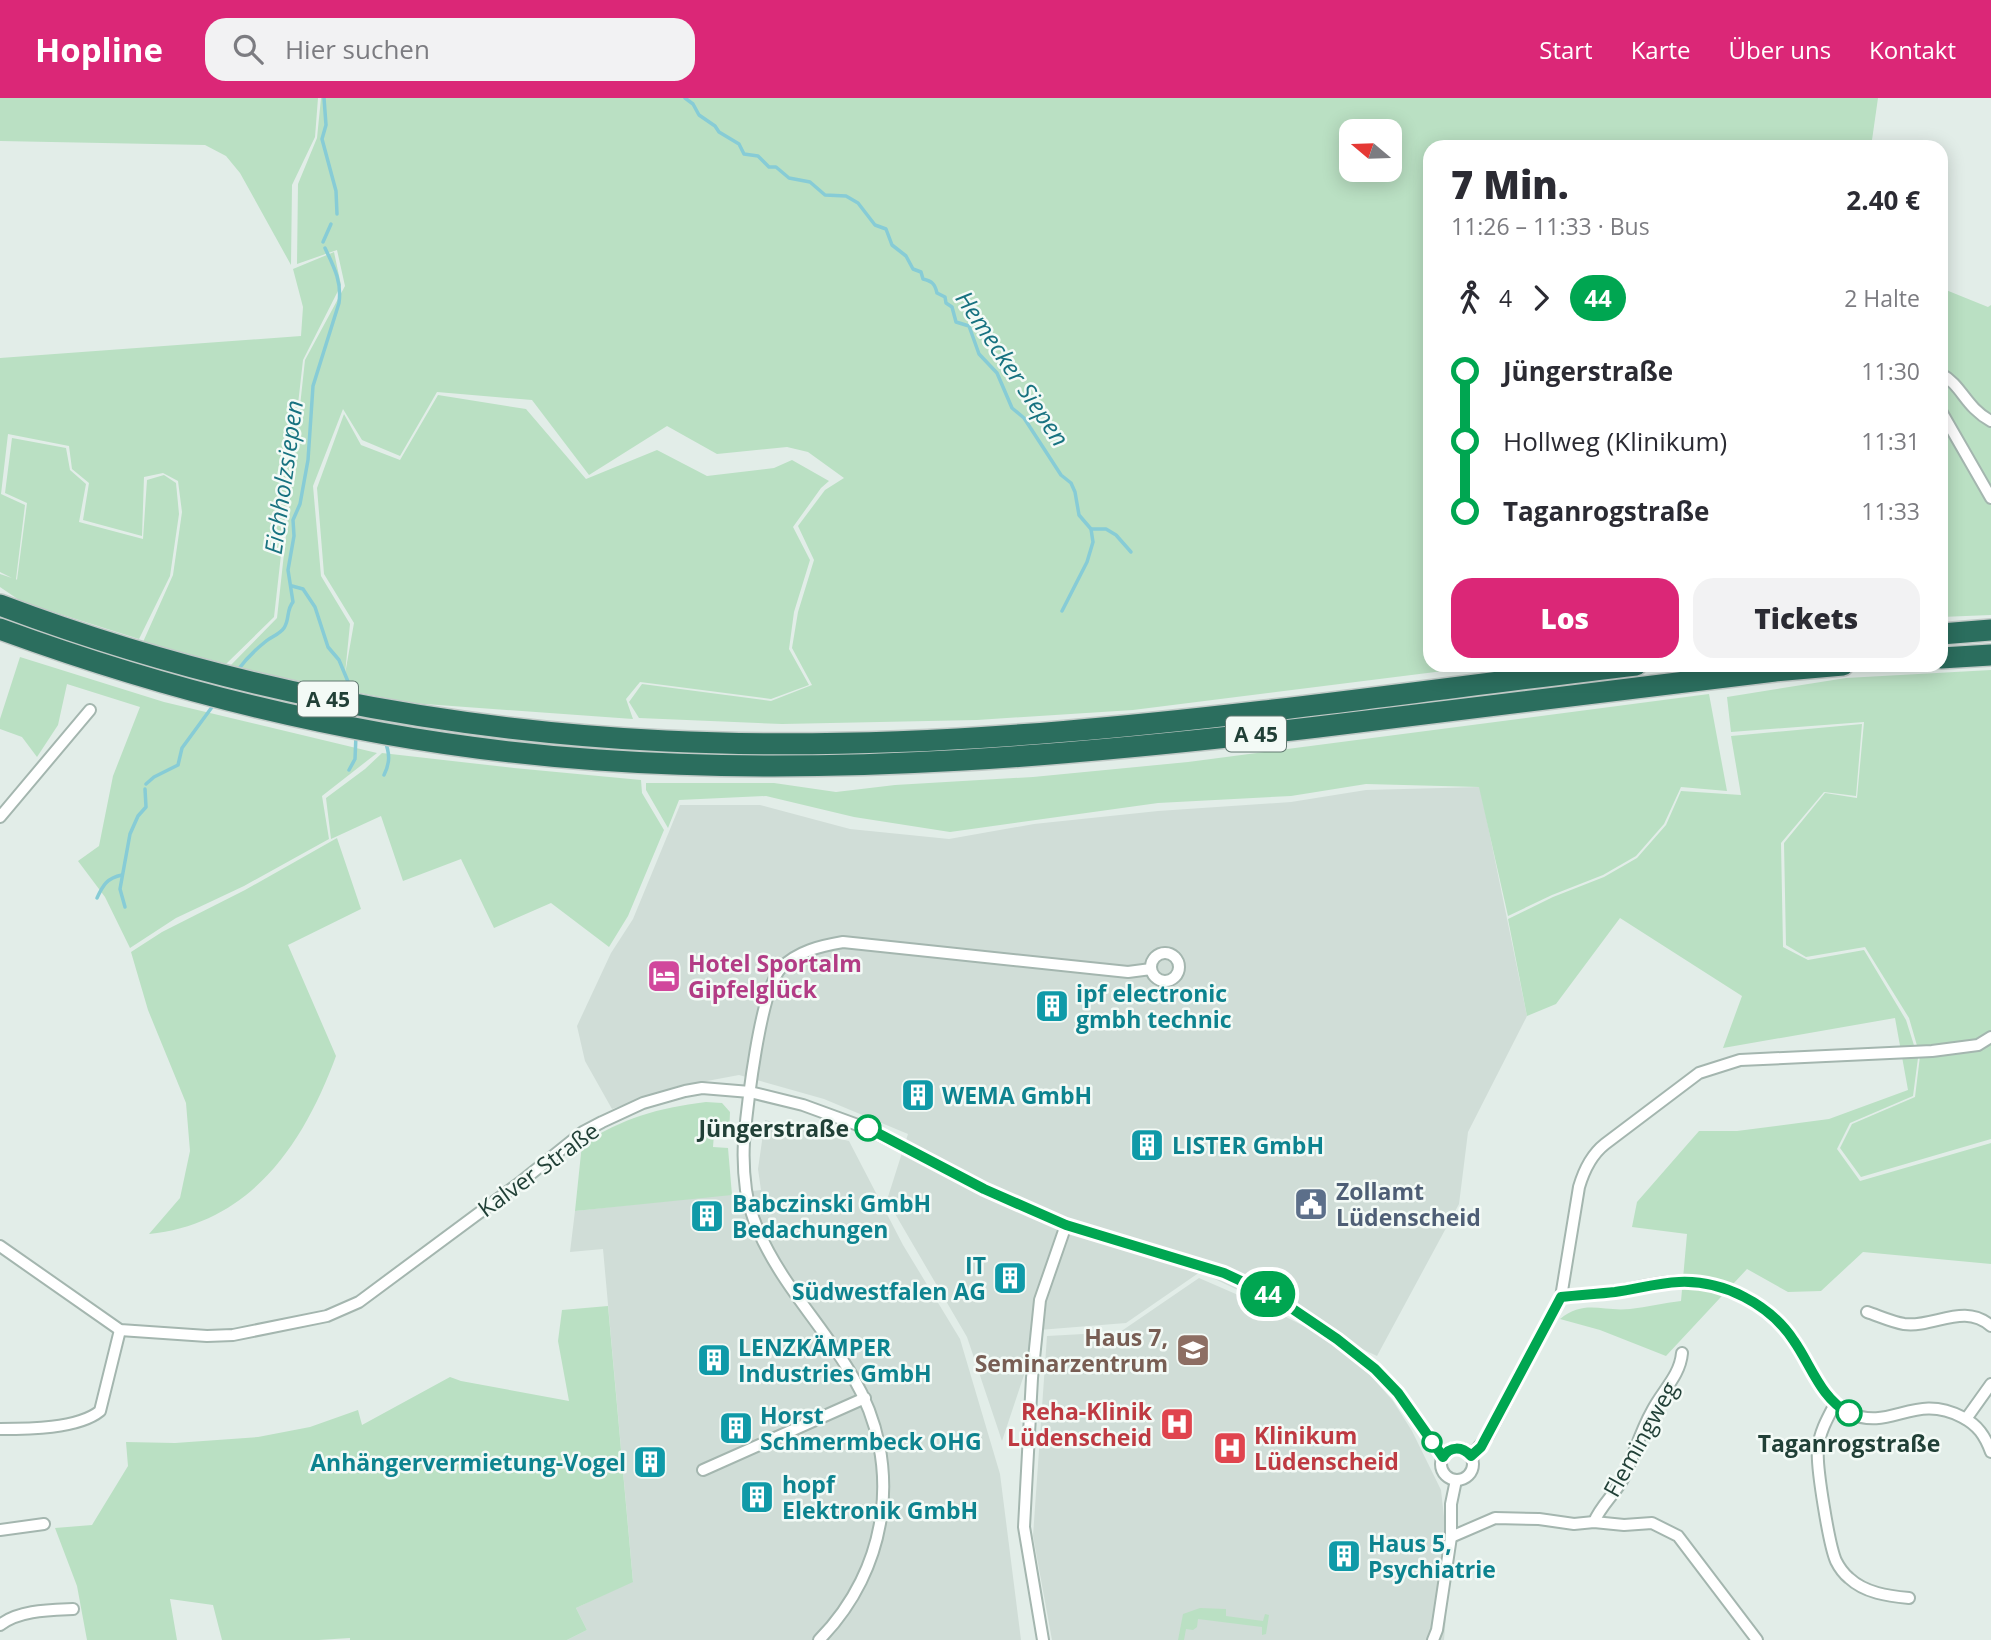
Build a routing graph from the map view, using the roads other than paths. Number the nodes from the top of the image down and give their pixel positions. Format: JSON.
{"nodes":[{"id":1,"x":1948,"y":378,"type":"edge"},
{"id":2,"x":1991,"y":421,"type":"edge"},
{"id":3,"x":1948,"y":423,"type":"edge"},
{"id":4,"x":1991,"y":498,"type":"edge"},
{"id":5,"x":0,"y":604,"type":"edge"},
{"id":6,"x":0,"y":629,"type":"edge"},
{"id":7,"x":1991,"y":630,"type":"edge"},
{"id":8,"x":1948,"y":633,"type":"edge"},
{"id":9,"x":1991,"y":655,"type":"edge"},
{"id":10,"x":1948,"y":658,"type":"edge"},
{"id":11,"x":1578,"y":672,"type":"edge"},
{"id":12,"x":1767,"y":672,"type":"edge"},
{"id":13,"x":90,"y":710,"type":"dead end"},
{"id":14,"x":0,"y":817,"type":"edge"},
{"id":15,"x":1151,"y":969,"type":"dead end"},
{"id":16,"x":1991,"y":1037,"type":"edge"},
{"id":17,"x":750,"y":1092,"type":"junction"},
{"id":18,"x":1066,"y":1225,"type":"junction"},
{"id":19,"x":0,"y":1246,"type":"edge"},
{"id":20,"x":1561,"y":1297,"type":"junction"},
{"id":21,"x":1867,"y":1312,"type":"dead end"},
{"id":22,"x":1991,"y":1326,"type":"edge"},
{"id":23,"x":120,"y":1330,"type":"junction"},
{"id":24,"x":1682,"y":1353,"type":"dead end"},
{"id":25,"x":1991,"y":1384,"type":"edge"},
{"id":26,"x":865,"y":1398,"type":"junction"},
{"id":27,"x":1835,"y":1404,"type":"junction"},
{"id":28,"x":1966,"y":1419,"type":"junction"},
{"id":29,"x":0,"y":1429,"type":"edge"},
{"id":30,"x":1991,"y":1452,"type":"edge"},
{"id":31,"x":1471,"y":1456,"type":"junction"},
{"id":32,"x":1443,"y":1457,"type":"junction"},
{"id":33,"x":703,"y":1470,"type":"dead end"},
{"id":34,"x":1456,"y":1480,"type":"junction"},
{"id":35,"x":1594,"y":1522,"type":"junction"},
{"id":36,"x":44,"y":1524,"type":"dead end"},
{"id":37,"x":0,"y":1530,"type":"edge"},
{"id":38,"x":1451,"y":1537,"type":"junction"},
{"id":39,"x":1909,"y":1598,"type":"dead end"},
{"id":40,"x":73,"y":1609,"type":"dead end"},
{"id":41,"x":0,"y":1625,"type":"edge"},
{"id":42,"x":819,"y":1640,"type":"edge"},
{"id":43,"x":1043,"y":1640,"type":"edge"},
{"id":44,"x":1433,"y":1640,"type":"edge"},
{"id":45,"x":1757,"y":1640,"type":"edge"}],
"edges":[{"from":1,"to":2,"type":"street"},
{"from":3,"to":4,"type":"street"},
{"from":5,"to":11,"type":"highway","number":"A 45"},
{"from":6,"to":12,"type":"highway","number":"A 45"},
{"from":7,"to":8,"type":"highway"},
{"from":9,"to":10,"type":"highway"},
{"from":13,"to":14,"type":"street"},
{"from":15,"to":17,"type":"street"},
{"from":16,"to":20,"type":"street"},
{"from":17,"to":18,"type":"street","name":"Kalver Straße"},
{"from":17,"to":23,"type":"street","name":"Kalver Straße"},
{"from":17,"to":26,"type":"street"},
{"from":18,"to":32,"type":"street","name":"Kalver Straße"},
{"from":18,"to":43,"type":"street"},
{"from":19,"to":23,"type":"street"},
{"from":20,"to":27,"type":"street"},
{"from":20,"to":31,"type":"street"},
{"from":21,"to":22,"type":"street"},
{"from":23,"to":29,"type":"street"},
{"from":24,"to":35,"type":"street","name":"Flemingweg"},
{"from":25,"to":28,"type":"street"},
{"from":26,"to":33,"type":"street"},
{"from":26,"to":42,"type":"street"},
{"from":27,"to":28,"type":"street"},
{"from":27,"to":39,"type":"street"},
{"from":28,"to":30,"type":"street"},
{"from":31,"to":32,"type":"street"},
{"from":31,"to":34,"type":"street"},
{"from":32,"to":34,"type":"street"},
{"from":34,"to":38,"type":"street"},
{"from":35,"to":38,"type":"street"},
{"from":35,"to":45,"type":"street"},
{"from":36,"to":37,"type":"street"},
{"from":38,"to":44,"type":"street"},
{"from":40,"to":41,"type":"street"}]}
